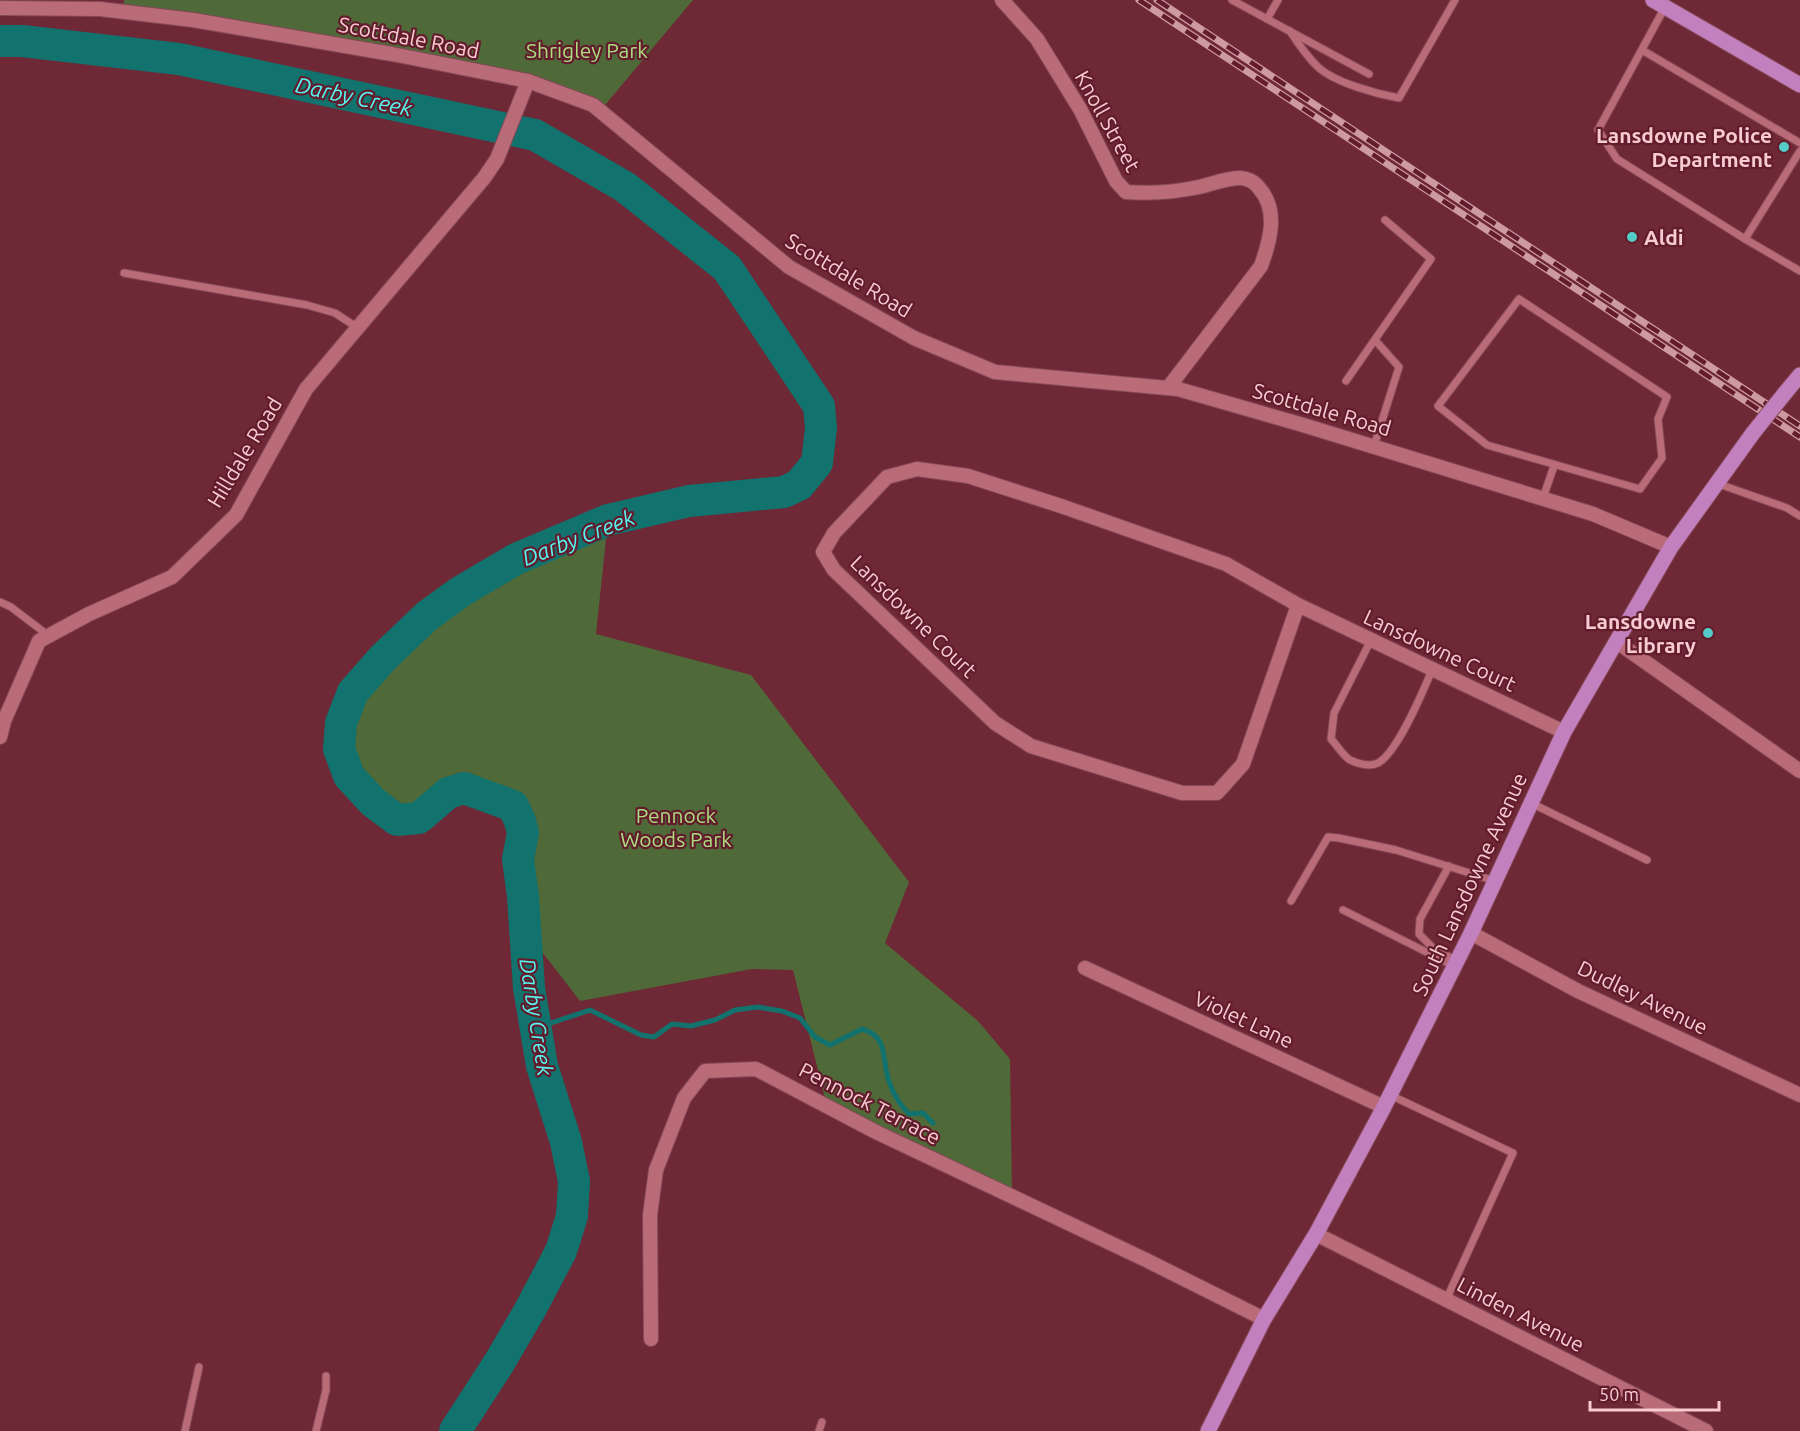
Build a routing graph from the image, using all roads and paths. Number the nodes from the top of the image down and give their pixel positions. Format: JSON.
{"nodes":[{"id":1,"x":1002,"y":0,"type":"edge"},
{"id":2,"x":1232,"y":0,"type":"edge"},
{"id":3,"x":1278,"y":0,"type":"edge"},
{"id":4,"x":1455,"y":0,"type":"edge"},
{"id":5,"x":1657,"y":2,"type":"edge"},
{"id":6,"x":0,"y":8,"type":"edge"},
{"id":7,"x":1267,"y":19,"type":"junction"},
{"id":8,"x":1290,"y":31,"type":"junction"},
{"id":9,"x":1642,"y":50,"type":"junction"},
{"id":10,"x":1369,"y":74,"type":"dead end"},
{"id":11,"x":1800,"y":85,"type":"edge"},
{"id":12,"x":525,"y":88,"type":"junction"},
{"id":13,"x":1800,"y":143,"type":"edge"},
{"id":14,"x":1800,"y":151,"type":"edge"},
{"id":15,"x":1385,"y":220,"type":"dead end"},
{"id":16,"x":1745,"y":239,"type":"junction"},
{"id":17,"x":1800,"y":271,"type":"edge"},
{"id":18,"x":124,"y":273,"type":"dead end"},
{"id":19,"x":358,"y":328,"type":"junction"},
{"id":20,"x":1375,"y":340,"type":"junction"},
{"id":21,"x":1800,"y":375,"type":"edge"},
{"id":22,"x":1346,"y":381,"type":"dead end"},
{"id":23,"x":1168,"y":388,"type":"junction"},
{"id":24,"x":1374,"y":446,"type":"junction"},
{"id":25,"x":1554,"y":466,"type":"junction"},
{"id":26,"x":1716,"y":483,"type":"junction"},
{"id":27,"x":1543,"y":498,"type":"junction"},
{"id":28,"x":1800,"y":516,"type":"edge"},
{"id":29,"x":1671,"y":547,"type":"junction"},
{"id":30,"x":0,"y":602,"type":"edge"},
{"id":31,"x":1298,"y":606,"type":"junction"},
{"id":32,"x":49,"y":636,"type":"junction"},
{"id":33,"x":1371,"y":640,"type":"junction"},
{"id":34,"x":1617,"y":642,"type":"junction"},
{"id":35,"x":1432,"y":670,"type":"junction"},
{"id":36,"x":1564,"y":732,"type":"junction"},
{"id":37,"x":0,"y":737,"type":"edge"},
{"id":38,"x":1800,"y":771,"type":"edge"},
{"id":39,"x":1531,"y":803,"type":"junction"},
{"id":40,"x":1647,"y":860,"type":"dead end"},
{"id":41,"x":1449,"y":866,"type":"junction"},
{"id":42,"x":1495,"y":881,"type":"junction"},
{"id":43,"x":1291,"y":901,"type":"dead end"},
{"id":44,"x":1343,"y":910,"type":"dead end"},
{"id":45,"x":1471,"y":933,"type":"junction"},
{"id":46,"x":1455,"y":964,"type":"junction"},
{"id":47,"x":1085,"y":968,"type":"dead end"},
{"id":48,"x":1800,"y":1095,"type":"edge"},
{"id":49,"x":1387,"y":1101,"type":"junction"},
{"id":50,"x":1316,"y":1234,"type":"junction"},
{"id":51,"x":1446,"y":1300,"type":"junction"},
{"id":52,"x":1264,"y":1319,"type":"junction"},
{"id":53,"x":651,"y":1339,"type":"dead end"},
{"id":54,"x":199,"y":1366,"type":"dead end"},
{"id":55,"x":326,"y":1376,"type":"dead end"},
{"id":56,"x":822,"y":1422,"type":"dead end"},
{"id":57,"x":185,"y":1431,"type":"edge"},
{"id":58,"x":316,"y":1431,"type":"edge"},
{"id":59,"x":819,"y":1431,"type":"edge"},
{"id":60,"x":1209,"y":1431,"type":"edge"},
{"id":61,"x":1706,"y":1431,"type":"edge"}],
"edges":[{"from":1,"to":23,"type":"street","name":"Knoll Street"},
{"from":2,"to":7,"type":"lane"},
{"from":3,"to":7,"type":"lane"},
{"from":4,"to":8,"type":"lane"},
{"from":5,"to":9,"type":"lane"},
{"from":5,"to":11,"type":"main road"},
{"from":6,"to":12,"type":"street","name":"Scottdale Road"},
{"from":7,"to":8,"type":"lane"},
{"from":8,"to":10,"type":"lane"},
{"from":9,"to":13,"type":"lane"},
{"from":9,"to":16,"type":"lane"},
{"from":12,"to":19,"type":"street","name":"Hilldale Road"},
{"from":12,"to":23,"type":"street","name":"Scottdale Road"},
{"from":14,"to":16,"type":"lane"},
{"from":15,"to":20,"type":"lane"},
{"from":16,"to":17,"type":"lane"},
{"from":18,"to":19,"type":"lane"},
{"from":19,"to":32,"type":"street","name":"Hilldale Road"},
{"from":20,"to":22,"type":"lane"},
{"from":20,"to":24,"type":"lane"},
{"from":21,"to":26,"type":"main road","name":"South Lansdowne Avenue","bridge":true},
{"from":23,"to":24,"type":"street","name":"Scottdale Road"},
{"from":24,"to":27,"type":"street","name":"Scottdale Road"},
{"from":25,"to":25,"type":"lane"},
{"from":25,"to":27,"type":"lane"},
{"from":26,"to":28,"type":"lane"},
{"from":26,"to":29,"type":"main road","name":"South Lansdowne Avenue"},
{"from":27,"to":29,"type":"street","name":"Scottdale Road"},
{"from":29,"to":34,"type":"main road","name":"South Lansdowne Avenue"},
{"from":30,"to":32,"type":"lane"},
{"from":31,"to":31,"type":"street","name":"Lansdowne Court"},
{"from":31,"to":33,"type":"street","name":"Lansdowne Court"},
{"from":32,"to":37,"type":"street","name":"Hilldale Road"},
{"from":33,"to":35,"type":"street","name":"Lansdowne Court"},
{"from":33,"to":35,"type":"lane"},
{"from":34,"to":36,"type":"main road","name":"South Lansdowne Avenue"},
{"from":34,"to":38,"type":"street"},
{"from":35,"to":36,"type":"street","name":"Lansdowne Court"},
{"from":36,"to":39,"type":"main road","name":"South Lansdowne Avenue"},
{"from":39,"to":40,"type":"lane"},
{"from":39,"to":42,"type":"main road","name":"South Lansdowne Avenue"},
{"from":41,"to":42,"type":"lane"},
{"from":41,"to":43,"type":"lane"},
{"from":41,"to":46,"type":"lane"},
{"from":42,"to":45,"type":"main road","name":"South Lansdowne Avenue"},
{"from":44,"to":46,"type":"lane"},
{"from":45,"to":46,"type":"main road","name":"South Lansdowne Avenue"},
{"from":45,"to":48,"type":"street","name":"Dudley Avenue"},
{"from":46,"to":49,"type":"main road","name":"South Lansdowne Avenue"},
{"from":47,"to":49,"type":"street","name":"Violet Lane"},
{"from":49,"to":50,"type":"main road","name":"South Lansdowne Avenue"},
{"from":49,"to":51,"type":"lane"},
{"from":50,"to":51,"type":"street","name":"Linden Avenue"},
{"from":50,"to":52,"type":"main road","name":"South Lansdowne Avenue"},
{"from":51,"to":61,"type":"street","name":"Linden Avenue"},
{"from":52,"to":53,"type":"street","name":"Pennock Terrace"},
{"from":52,"to":60,"type":"main road","name":"South Lansdowne Avenue"},
{"from":54,"to":57,"type":"lane"},
{"from":55,"to":58,"type":"lane"},
{"from":56,"to":59,"type":"lane"}]}
